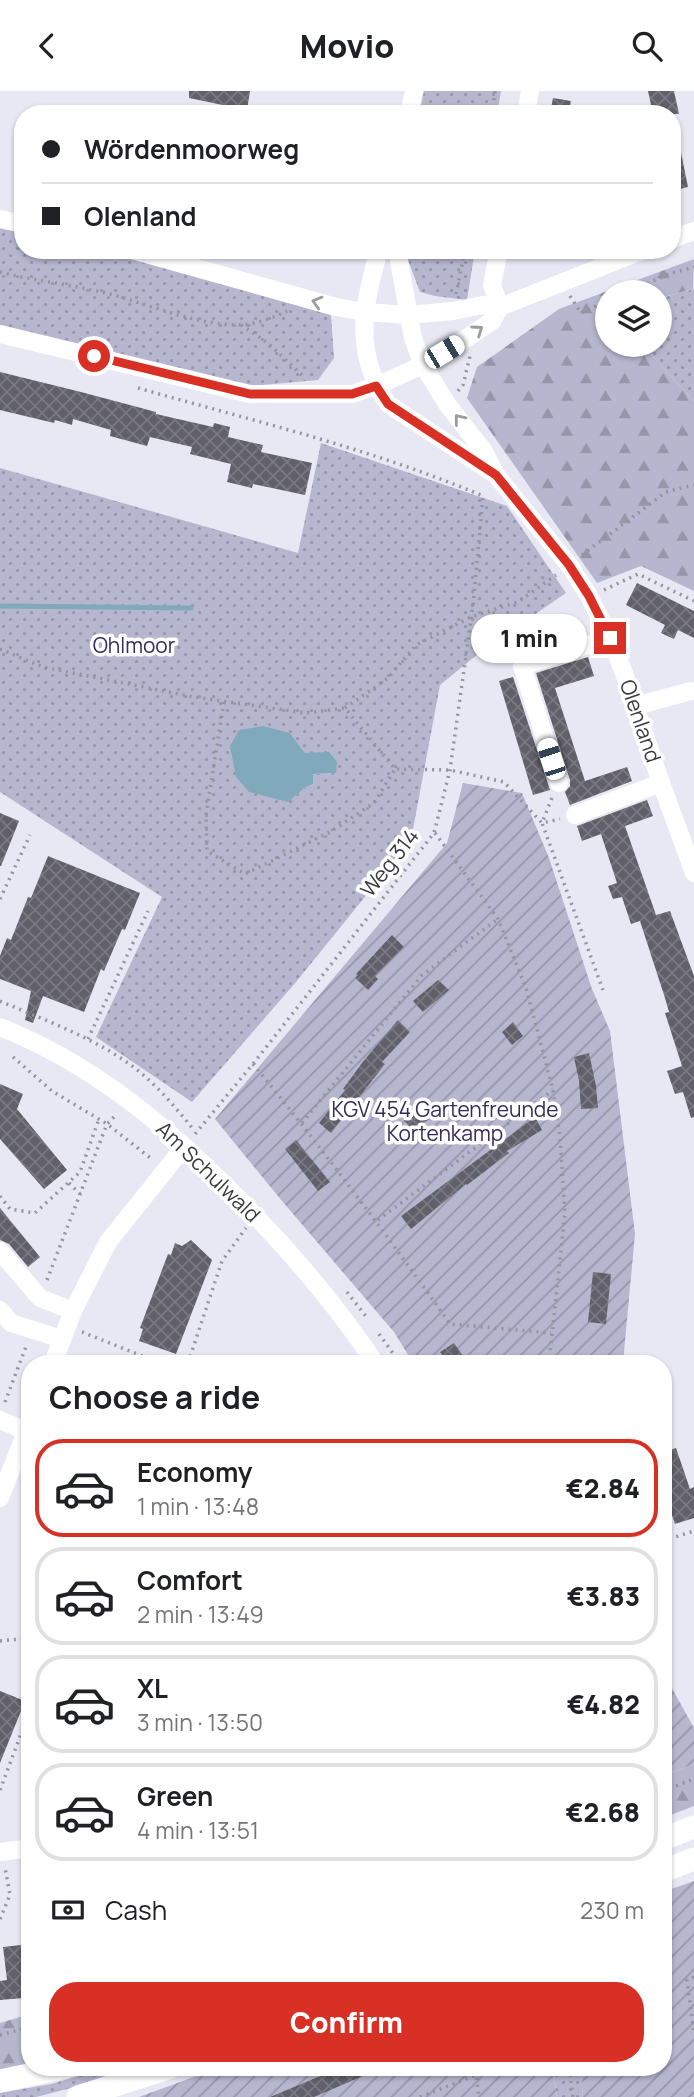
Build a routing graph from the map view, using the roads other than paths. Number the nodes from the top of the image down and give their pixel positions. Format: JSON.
{"nodes":[{"id":1,"x":165,"y":259,"type":"edge"},
{"id":2,"x":377,"y":259,"type":"edge"},
{"id":3,"x":398,"y":259,"type":"edge"},
{"id":4,"x":497,"y":259,"type":"edge"},
{"id":5,"x":621,"y":259,"type":"edge"},
{"id":6,"x":500,"y":307,"type":"junction"},
{"id":7,"x":364,"y":312,"type":"junction"},
{"id":8,"x":408,"y":316,"type":"junction"},
{"id":9,"x":0,"y":334,"type":"edge"},
{"id":10,"x":423,"y":365,"type":"junction"},
{"id":11,"x":376,"y":386,"type":"junction"},
{"id":12,"x":496,"y":475,"type":"junction"},
{"id":13,"x":610,"y":638,"type":"junction"},
{"id":14,"x":691,"y":691,"type":"dead end"},
{"id":15,"x":635,"y":706,"type":"junction"},
{"id":16,"x":559,"y":783,"type":"road end"},
{"id":17,"x":661,"y":783,"type":"junction"},
{"id":18,"x":575,"y":815,"type":"road end"},
{"id":19,"x":686,"y":829,"type":"edge"},
{"id":20,"x":694,"y":873,"type":"edge"},
{"id":21,"x":0,"y":1027,"type":"edge"},
{"id":22,"x":184,"y":1147,"type":"junction"},
{"id":23,"x":0,"y":1251,"type":"edge"},
{"id":24,"x":0,"y":1310,"type":"edge"},
{"id":25,"x":67,"y":1326,"type":"junction"},
{"id":26,"x":56,"y":1355,"type":"edge"},
{"id":27,"x":369,"y":1355,"type":"edge"},
{"id":28,"x":2,"y":1411,"type":"edge"},
{"id":29,"x":21,"y":1422,"type":"edge"},
{"id":30,"x":21,"y":1444,"type":"edge"},
{"id":31,"x":0,"y":1498,"type":"edge"},
{"id":32,"x":694,"y":1827,"type":"edge"},
{"id":33,"x":672,"y":1835,"type":"edge"},
{"id":34,"x":21,"y":1849,"type":"edge"},
{"id":35,"x":1,"y":1852,"type":"edge"},
{"id":36,"x":694,"y":1859,"type":"edge"},
{"id":37,"x":672,"y":1868,"type":"edge"},
{"id":38,"x":24,"y":2076,"type":"edge"},
{"id":39,"x":143,"y":2076,"type":"edge"},
{"id":40,"x":0,"y":2081,"type":"edge"},
{"id":41,"x":78,"y":2097,"type":"edge"}],
"edges":[{"from":7,"to":1,"type":"street","one_way":true},
{"from":2,"to":7,"type":"street"},
{"from":3,"to":8,"type":"street","name":"Olenland"},
{"from":4,"to":6,"type":"street"},
{"from":5,"to":6,"type":"street"},
{"from":6,"to":8,"type":"street"},
{"from":10,"to":6,"type":"street","one_way":true},
{"from":7,"to":8,"type":"street"},
{"from":7,"to":11,"type":"street"},
{"from":8,"to":10,"type":"street","name":"Olenland"},
{"from":9,"to":11,"type":"street"},
{"from":10,"to":11,"type":"street"},
{"from":12,"to":10,"type":"street","name":"Olenland","one_way":true},
{"from":11,"to":12,"type":"street","name":"Olenland"},
{"from":12,"to":13,"type":"street","name":"Olenland"},
{"from":13,"to":15,"type":"street","name":"Olenland"},
{"from":13,"to":16,"type":"street"},
{"from":14,"to":15,"type":"street"},
{"from":15,"to":17,"type":"street","name":"Olenland"},
{"from":17,"to":18,"type":"street"},
{"from":17,"to":19,"type":"street","name":"Olenland"},
{"from":19,"to":20,"type":"street","name":"Olenland"},
{"from":21,"to":22,"type":"street","name":"Am Schulwald"},
{"from":22,"to":25,"type":"street"},
{"from":22,"to":27,"type":"street","name":"Am Schulwald"},
{"from":23,"to":25,"type":"street"},
{"from":24,"to":25,"type":"street"},
{"from":25,"to":26,"type":"street"},
{"from":28,"to":29,"type":"street"},
{"from":30,"to":31,"type":"street"},
{"from":32,"to":33,"type":"main road"},
{"from":34,"to":35,"type":"street"},
{"from":36,"to":37,"type":"main road"},
{"from":38,"to":40,"type":"main road"},
{"from":39,"to":41,"type":"main road"}]}
